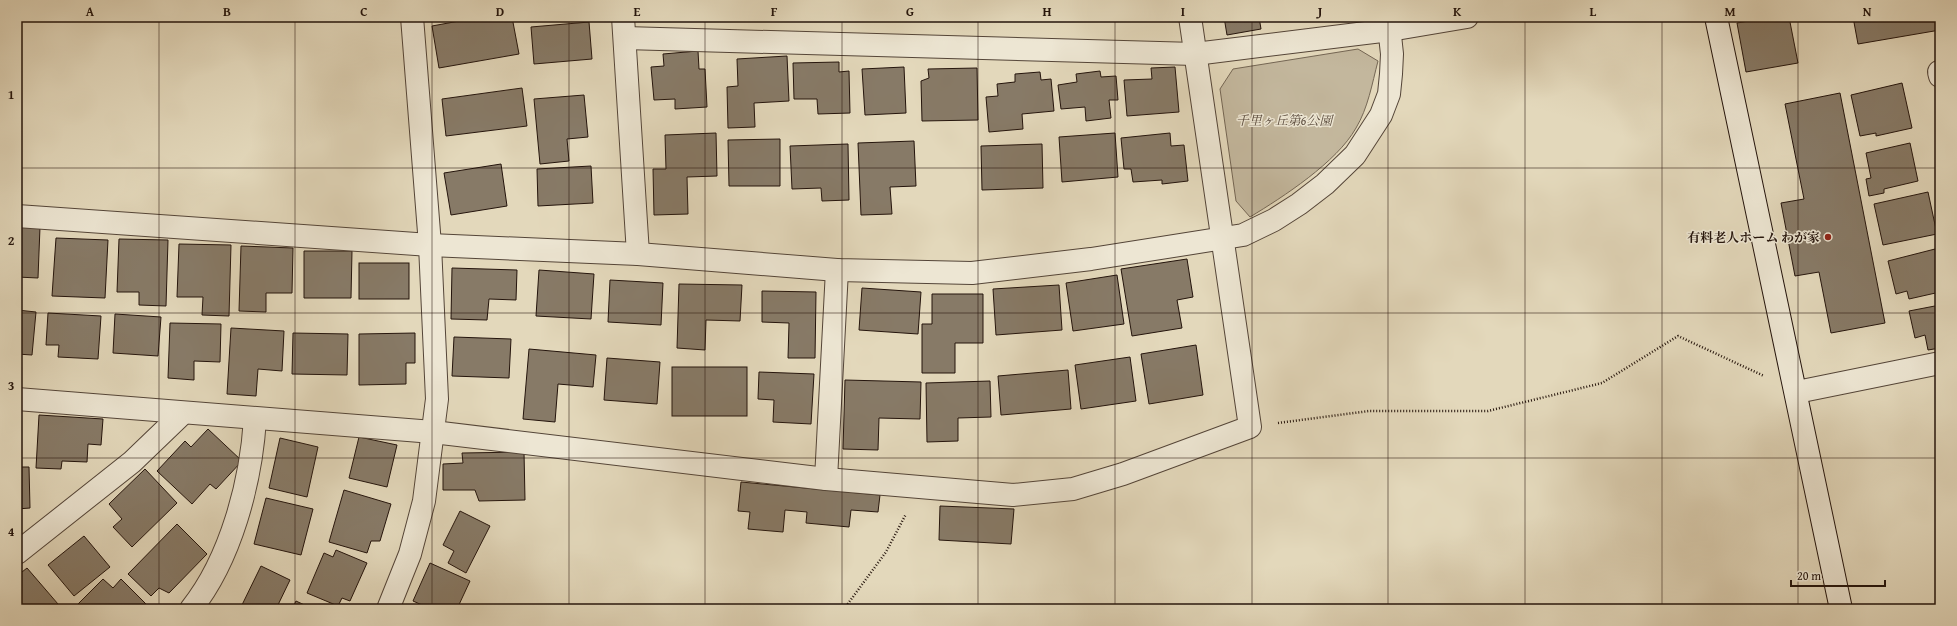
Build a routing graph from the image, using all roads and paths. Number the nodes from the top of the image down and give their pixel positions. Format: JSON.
{"nodes":[{"id":1,"x":412,"y":17,"type":"edge"},
{"id":2,"x":1190,"y":17,"type":"edge"},
{"id":3,"x":1466,"y":17,"type":"edge"},
{"id":4,"x":1716,"y":17,"type":"edge"},
{"id":5,"x":1389,"y":23,"type":"edge"},
{"id":6,"x":624,"y":27,"type":"edge"},
{"id":7,"x":1195,"y":54,"type":"junction"},
{"id":8,"x":17,"y":216,"type":"edge"},
{"id":9,"x":1223,"y":238,"type":"junction"},
{"id":10,"x":430,"y":245,"type":"junction"},
{"id":11,"x":638,"y":254,"type":"junction"},
{"id":12,"x":837,"y":270,"type":"junction"},
{"id":13,"x":1940,"y":363,"type":"edge"},
{"id":14,"x":1797,"y":392,"type":"junction"},
{"id":15,"x":17,"y":399,"type":"edge"},
{"id":16,"x":182,"y":412,"type":"junction"},
{"id":17,"x":255,"y":419,"type":"junction"},
{"id":18,"x":1250,"y":427,"type":"junction"},
{"id":19,"x":433,"y":432,"type":"junction"},
{"id":20,"x":826,"y":480,"type":"junction"},
{"id":21,"x":920,"y":489,"type":"junction"},
{"id":22,"x":17,"y":553,"type":"edge"},
{"id":23,"x":191,"y":609,"type":"edge"},
{"id":24,"x":388,"y":609,"type":"edge"},
{"id":25,"x":844,"y":609,"type":"edge"},
{"id":26,"x":1841,"y":609,"type":"edge"}],
"edges":[{"from":1,"to":10,"type":"street"},
{"from":2,"to":7,"type":"street"},
{"from":3,"to":5,"type":"street"},
{"from":4,"to":14,"type":"street"},
{"from":5,"to":7,"type":"street"},
{"from":5,"to":9,"type":"street"},
{"from":6,"to":7,"type":"street"},
{"from":6,"to":11,"type":"street"},
{"from":7,"to":9,"type":"street"},
{"from":8,"to":10,"type":"street"},
{"from":9,"to":12,"type":"street"},
{"from":9,"to":18,"type":"street"},
{"from":10,"to":11,"type":"street"},
{"from":10,"to":19,"type":"street"},
{"from":11,"to":12,"type":"street"},
{"from":12,"to":20,"type":"street"},
{"from":13,"to":14,"type":"street"},
{"from":14,"to":18,"type":"path"},
{"from":14,"to":26,"type":"street"},
{"from":15,"to":16,"type":"street"},
{"from":16,"to":17,"type":"street"},
{"from":16,"to":22,"type":"street"},
{"from":17,"to":19,"type":"street"},
{"from":17,"to":23,"type":"street"},
{"from":18,"to":21,"type":"street"},
{"from":19,"to":20,"type":"street"},
{"from":19,"to":24,"type":"street"},
{"from":20,"to":21,"type":"street"},
{"from":21,"to":25,"type":"path"}]}
